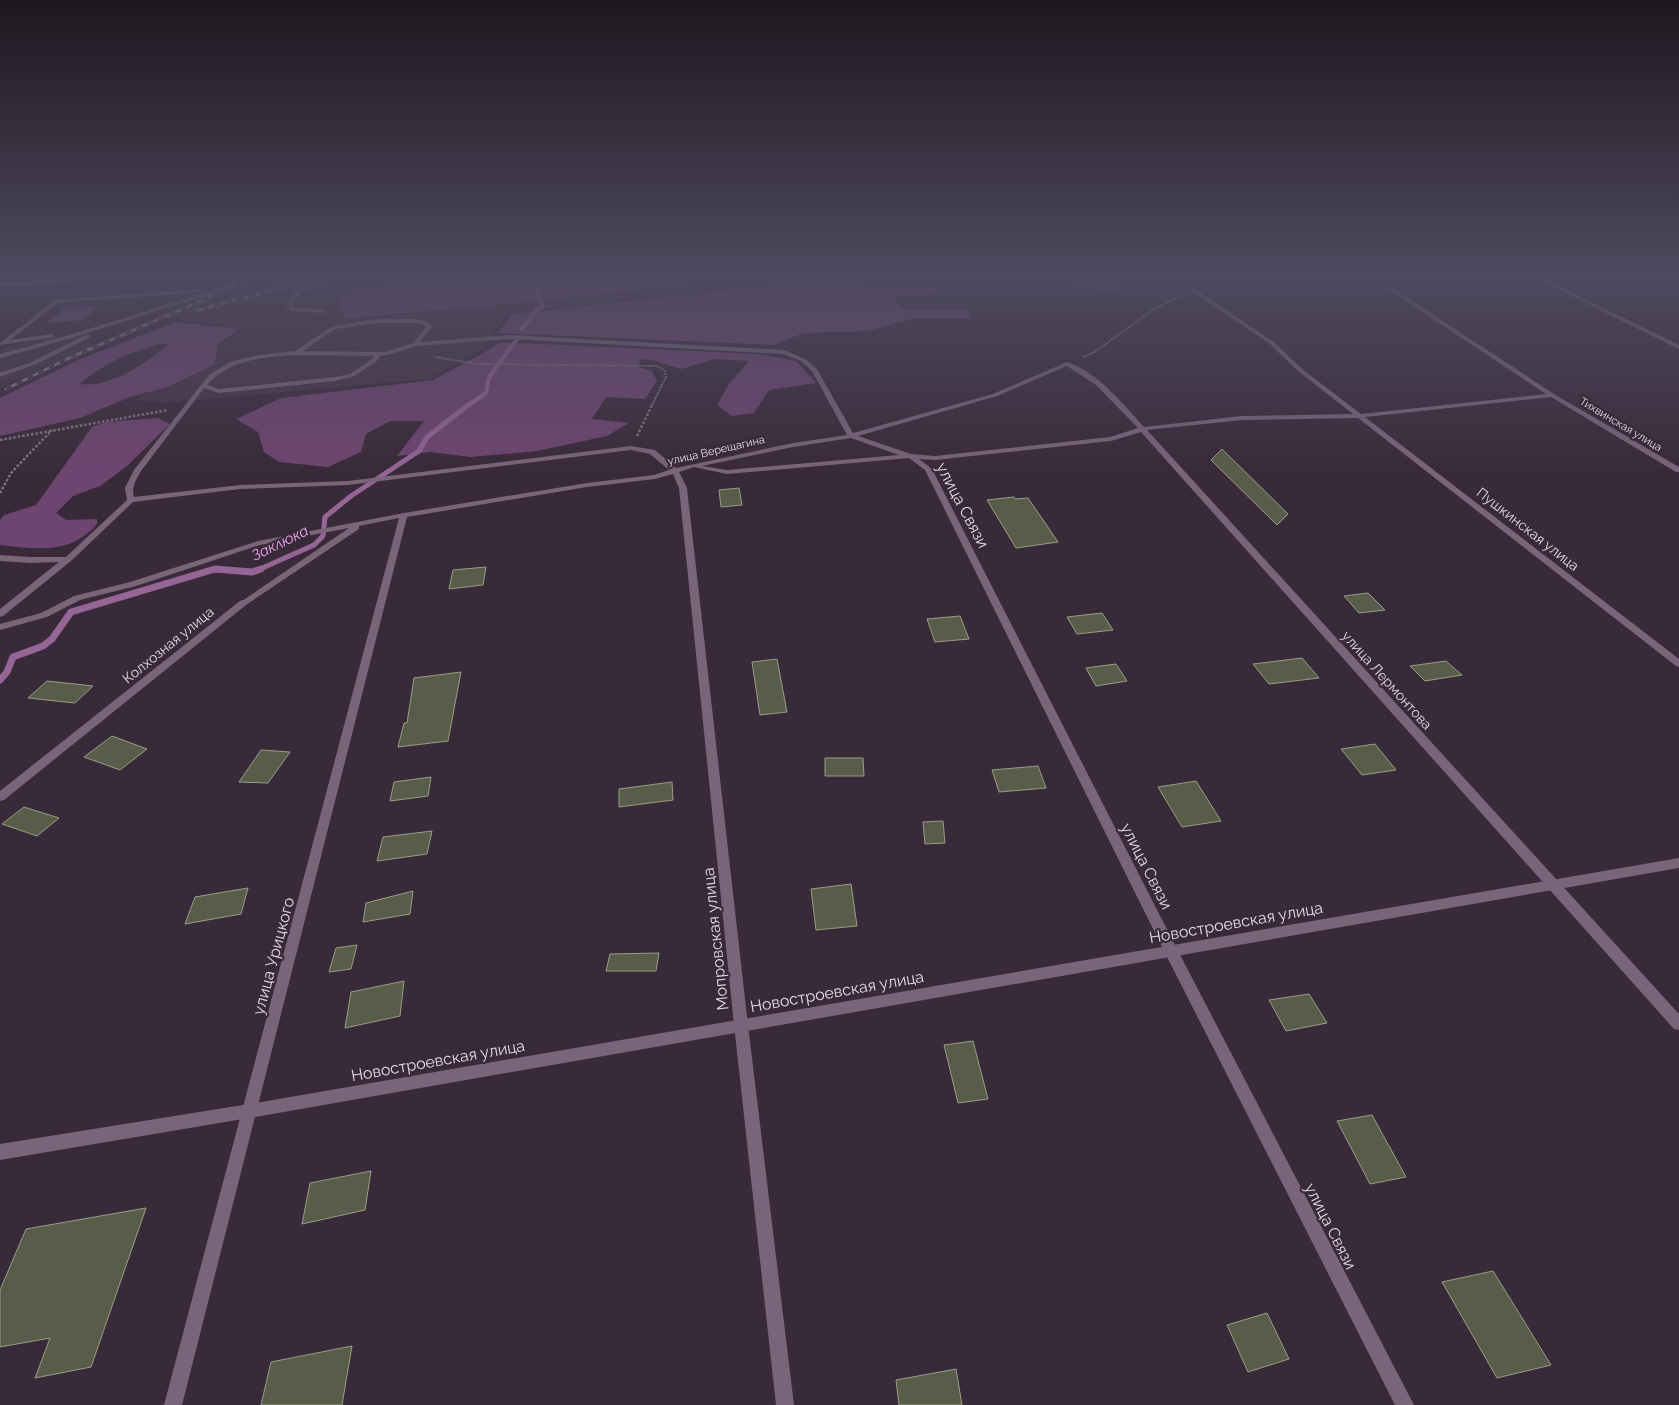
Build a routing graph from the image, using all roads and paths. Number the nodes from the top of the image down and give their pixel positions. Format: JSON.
{"nodes":[{"id":1,"x":24,"y":341,"type":"edge"},
{"id":2,"x":53,"y":341,"type":"edge"},
{"id":3,"x":78,"y":341,"type":"edge"},
{"id":4,"x":314,"y":341,"type":"edge"},
{"id":5,"x":418,"y":341,"type":"edge"},
{"id":6,"x":462,"y":341,"type":"edge"},
{"id":7,"x":575,"y":341,"type":"edge"},
{"id":8,"x":1111,"y":341,"type":"edge"},
{"id":9,"x":1268,"y":341,"type":"edge"},
{"id":10,"x":1469,"y":341,"type":"edge"},
{"id":11,"x":1666,"y":341,"type":"edge"},
{"id":12,"x":1,"y":344,"type":"edge"},
{"id":13,"x":415,"y":344,"type":"junction"},
{"id":14,"x":1679,"y":347,"type":"edge"},
{"id":15,"x":296,"y":353,"type":"junction"},
{"id":16,"x":0,"y":356,"type":"edge"},
{"id":17,"x":377,"y":356,"type":"junction"},
{"id":18,"x":432,"y":357,"type":"dead end"},
{"id":19,"x":1067,"y":364,"type":"junction"},
{"id":20,"x":0,"y":375,"type":"edge"},
{"id":21,"x":203,"y":386,"type":"junction"},
{"id":22,"x":1552,"y":395,"type":"junction"},
{"id":23,"x":188,"y":407,"type":"junction"},
{"id":24,"x":1360,"y":416,"type":"junction"},
{"id":25,"x":1142,"y":429,"type":"junction"},
{"id":26,"x":52,"y":430,"type":"junction"},
{"id":27,"x":851,"y":436,"type":"junction"},
{"id":28,"x":0,"y":440,"type":"edge"},
{"id":29,"x":632,"y":448,"type":"junction"},
{"id":30,"x":910,"y":456,"type":"junction"},
{"id":31,"x":688,"y":466,"type":"junction"},
{"id":32,"x":1679,"y":470,"type":"edge"},
{"id":33,"x":675,"y":471,"type":"junction"},
{"id":34,"x":0,"y":493,"type":"edge"},
{"id":35,"x":131,"y":500,"type":"junction"},
{"id":36,"x":404,"y":515,"type":"junction"},
{"id":37,"x":361,"y":524,"type":"junction"},
{"id":38,"x":0,"y":558,"type":"edge"},
{"id":39,"x":68,"y":559,"type":"junction"},
{"id":40,"x":0,"y":614,"type":"edge"},
{"id":41,"x":0,"y":627,"type":"edge"},
{"id":42,"x":1679,"y":664,"type":"edge"},
{"id":43,"x":0,"y":797,"type":"edge"},
{"id":44,"x":1679,"y":863,"type":"edge"},
{"id":45,"x":1554,"y":885,"type":"junction"},
{"id":46,"x":1171,"y":951,"type":"junction"},
{"id":47,"x":1679,"y":1024,"type":"edge"},
{"id":48,"x":741,"y":1025,"type":"junction"},
{"id":49,"x":249,"y":1111,"type":"junction"},
{"id":50,"x":0,"y":1152,"type":"edge"},
{"id":51,"x":173,"y":1405,"type":"edge"},
{"id":52,"x":785,"y":1405,"type":"edge"},
{"id":53,"x":1405,"y":1405,"type":"edge"}],
"edges":[{"from":1,"to":12,"type":"street"},
{"from":2,"to":16,"type":"street"},
{"from":3,"to":20,"type":"street"},
{"from":4,"to":15,"type":"street"},
{"from":5,"to":13,"type":"street"},
{"from":6,"to":13,"type":"street"},
{"from":7,"to":27,"type":"street"},
{"from":8,"to":19,"type":"path"},
{"from":9,"to":24,"type":"street","name":"Пушкинская улица"},
{"from":10,"to":22,"type":"street","name":"Тихвинская улица"},
{"from":11,"to":14,"type":"street"},
{"from":13,"to":17,"type":"street"},
{"from":15,"to":17,"type":"street"},
{"from":15,"to":21,"type":"street"},
{"from":17,"to":21,"type":"street"},
{"from":18,"to":29,"type":"path"},
{"from":19,"to":25,"type":"street","name":"улица Лермонтова"},
{"from":19,"to":27,"type":"street","name":"улица Верещагина"},
{"from":21,"to":23,"type":"street"},
{"from":22,"to":24,"type":"street"},
{"from":22,"to":32,"type":"street","name":"Тихвинская улица"},
{"from":23,"to":26,"type":"path"},
{"from":23,"to":35,"type":"street"},
{"from":24,"to":25,"type":"street"},
{"from":24,"to":42,"type":"street","name":"Пушкинская улица"},
{"from":25,"to":30,"type":"street"},
{"from":25,"to":45,"type":"street","name":"улица Лермонтова"},
{"from":26,"to":28,"type":"path"},
{"from":26,"to":34,"type":"path"},
{"from":27,"to":30,"type":"street","name":"улица Связи"},
{"from":27,"to":31,"type":"street","name":"улица Верещагина"},
{"from":29,"to":33,"type":"street"},
{"from":29,"to":35,"type":"street"},
{"from":30,"to":31,"type":"street"},
{"from":30,"to":46,"type":"street","name":"улица Связи"},
{"from":31,"to":33,"type":"street","name":"улица Верещагина"},
{"from":33,"to":36,"type":"street","name":"улица Верещагина"},
{"from":33,"to":48,"type":"street","name":"Мопровская улица"},
{"from":35,"to":39,"type":"street"},
{"from":36,"to":37,"type":"street","name":"улица Верещагина"},
{"from":36,"to":49,"type":"street","name":"улица Урицкого"},
{"from":37,"to":41,"type":"street","name":"улица Верещагина"},
{"from":37,"to":43,"type":"street","name":"Колхозная улица"},
{"from":38,"to":39,"type":"street"},
{"from":39,"to":40,"type":"street"},
{"from":44,"to":45,"type":"street","name":"Новостроевская улица"},
{"from":45,"to":46,"type":"street","name":"Новостроевская улица"},
{"from":45,"to":47,"type":"street","name":"улица Лермонтова"},
{"from":46,"to":48,"type":"street","name":"Новостроевская улица"},
{"from":46,"to":53,"type":"street","name":"улица Связи"},
{"from":48,"to":49,"type":"street","name":"Новостроевская улица"},
{"from":48,"to":52,"type":"street","name":"Мопровская улица"},
{"from":49,"to":50,"type":"street","name":"Новостроевская улица"},
{"from":49,"to":51,"type":"street","name":"улица Урицкого"}]}
